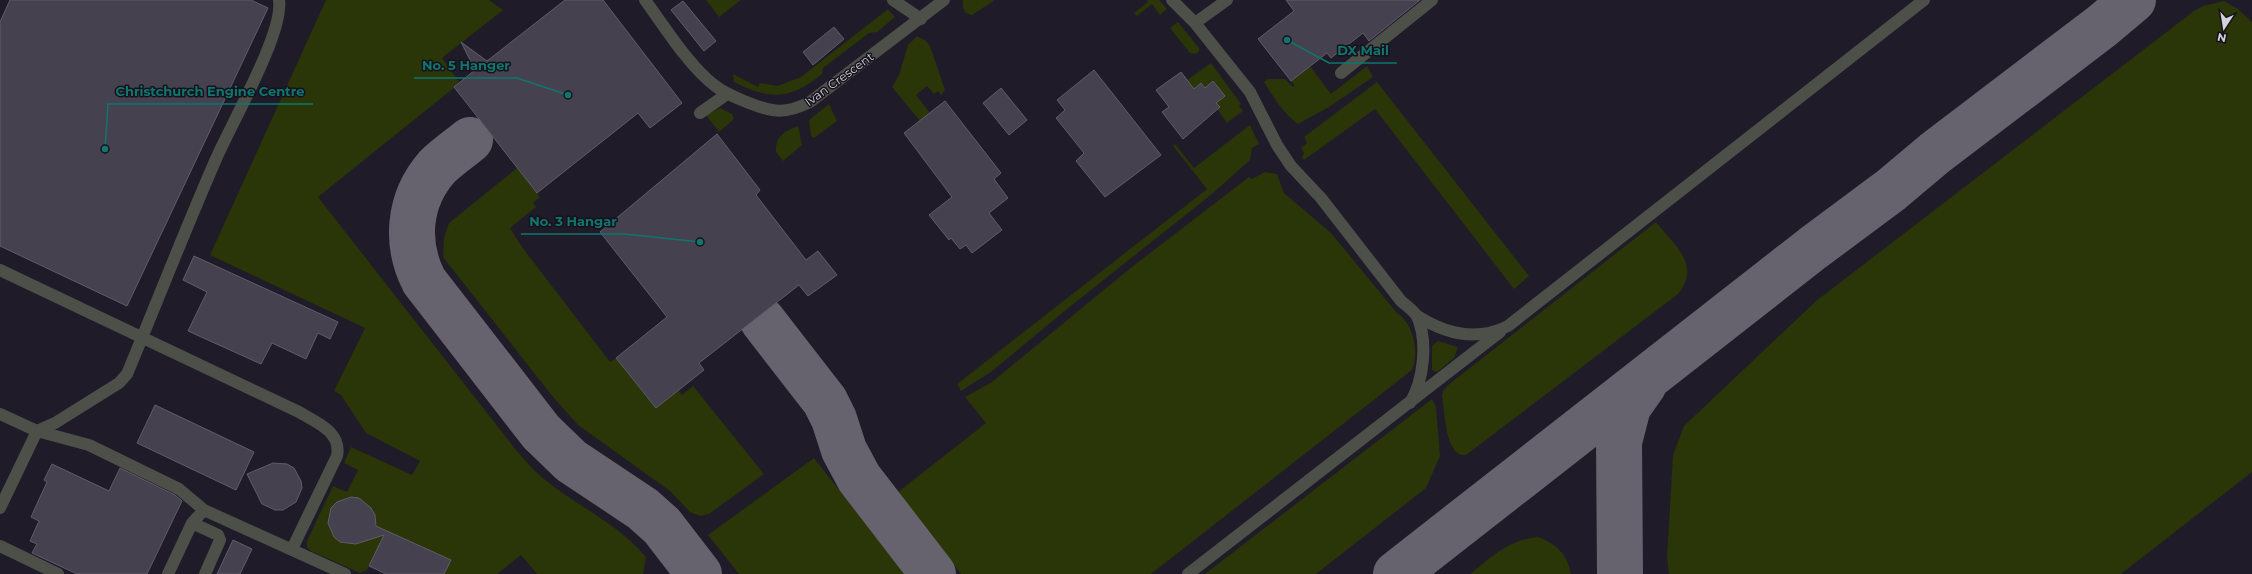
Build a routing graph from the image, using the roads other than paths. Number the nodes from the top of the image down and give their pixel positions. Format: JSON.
{"nodes":[{"id":1,"x":279,"y":0,"type":"edge"},
{"id":2,"x":645,"y":0,"type":"edge"},
{"id":3,"x":893,"y":0,"type":"edge"},
{"id":4,"x":944,"y":0,"type":"edge"},
{"id":5,"x":1172,"y":0,"type":"edge"},
{"id":6,"x":1227,"y":0,"type":"edge"},
{"id":7,"x":1432,"y":0,"type":"edge"},
{"id":8,"x":1924,"y":0,"type":"edge"},
{"id":9,"x":921,"y":18,"type":"junction"},
{"id":10,"x":1195,"y":23,"type":"junction"},
{"id":11,"x":1341,"y":73,"type":"dead end"},
{"id":12,"x":727,"y":94,"type":"junction"},
{"id":13,"x":700,"y":113,"type":"dead end"},
{"id":14,"x":0,"y":270,"type":"edge"},
{"id":15,"x":1416,"y":315,"type":"junction"},
{"id":16,"x":1508,"y":326,"type":"junction"},
{"id":17,"x":142,"y":339,"type":"junction"},
{"id":18,"x":1410,"y":403,"type":"junction"},
{"id":19,"x":0,"y":414,"type":"edge"},
{"id":20,"x":36,"y":431,"type":"junction"},
{"id":21,"x":0,"y":508,"type":"edge"},
{"id":22,"x":204,"y":510,"type":"junction"},
{"id":23,"x":192,"y":523,"type":"junction"},
{"id":24,"x":0,"y":546,"type":"edge"},
{"id":25,"x":292,"y":549,"type":"junction"},
{"id":26,"x":58,"y":574,"type":"edge"},
{"id":27,"x":168,"y":574,"type":"edge"},
{"id":28,"x":205,"y":574,"type":"edge"},
{"id":29,"x":345,"y":574,"type":"edge"},
{"id":30,"x":1188,"y":574,"type":"edge"}],
"edges":[{"from":1,"to":17,"type":"street"},
{"from":2,"to":12,"type":"street","name":"Ivan Crescent"},
{"from":3,"to":9,"type":"street"},
{"from":4,"to":9,"type":"street","name":"Ivan Crescent"},
{"from":5,"to":10,"type":"street"},
{"from":6,"to":10,"type":"street"},
{"from":7,"to":11,"type":"street"},
{"from":8,"to":16,"type":"street"},
{"from":9,"to":12,"type":"street","name":"Ivan Crescent"},
{"from":10,"to":15,"type":"street"},
{"from":12,"to":13,"type":"street"},
{"from":14,"to":17,"type":"street"},
{"from":15,"to":16,"type":"street"},
{"from":15,"to":18,"type":"street"},
{"from":16,"to":18,"type":"street"},
{"from":17,"to":20,"type":"street"},
{"from":17,"to":25,"type":"street"},
{"from":18,"to":30,"type":"street"},
{"from":19,"to":20,"type":"street"},
{"from":20,"to":21,"type":"street"},
{"from":20,"to":22,"type":"street"},
{"from":22,"to":23,"type":"street"},
{"from":22,"to":25,"type":"street"},
{"from":23,"to":27,"type":"street"},
{"from":23,"to":28,"type":"street"},
{"from":24,"to":26,"type":"street"},
{"from":25,"to":29,"type":"street"}]}
